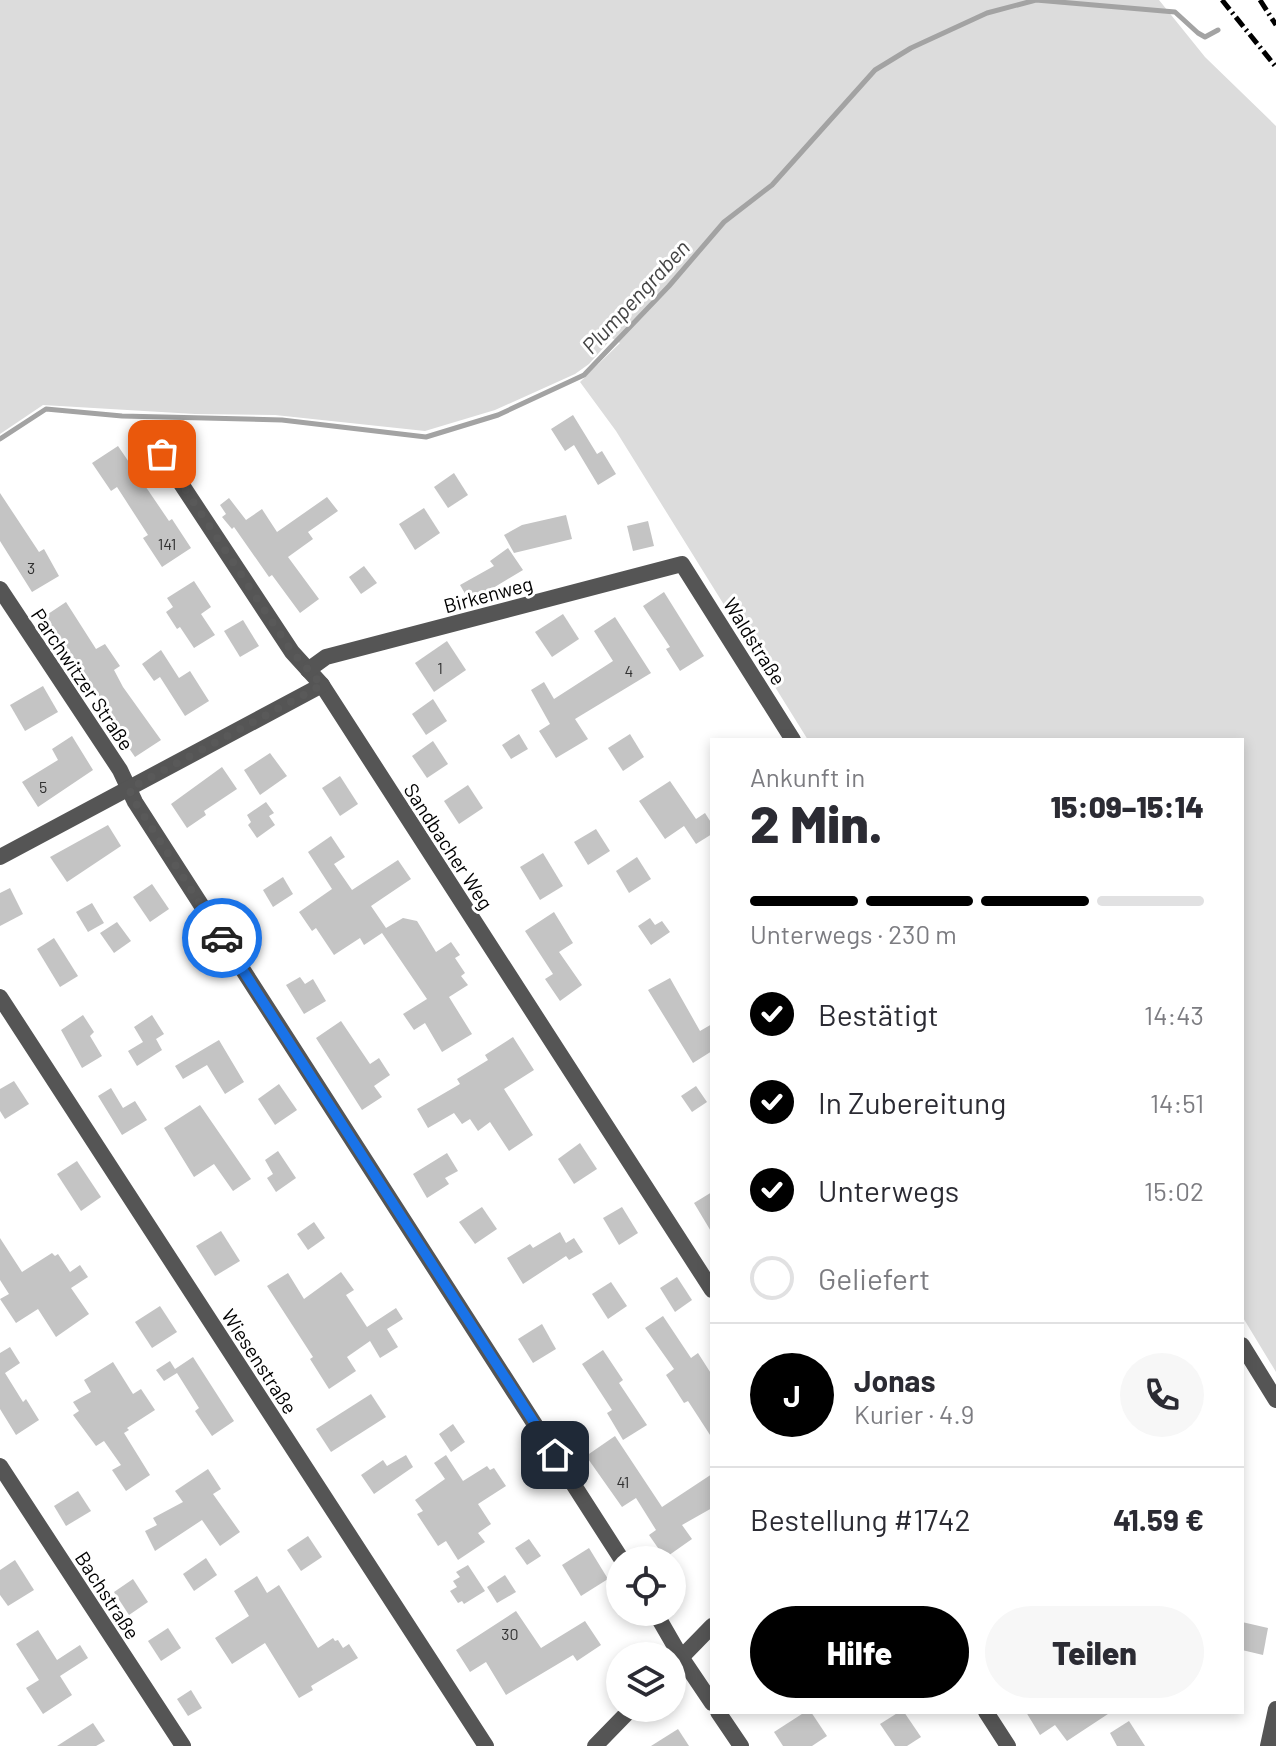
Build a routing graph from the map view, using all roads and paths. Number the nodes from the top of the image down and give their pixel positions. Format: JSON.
{"nodes":[{"id":1,"x":145,"y":429,"type":"dead end"},
{"id":2,"x":682,"y":564,"type":"joint"},
{"id":3,"x":0,"y":589,"type":"edge"},
{"id":4,"x":308,"y":670,"type":"junction"},
{"id":5,"x":322,"y":685,"type":"junction"},
{"id":6,"x":792,"y":738,"type":"edge"},
{"id":7,"x":129,"y":789,"type":"junction"},
{"id":8,"x":0,"y":857,"type":"edge"},
{"id":9,"x":0,"y":997,"type":"edge"},
{"id":10,"x":710,"y":1287,"type":"edge"},
{"id":11,"x":1244,"y":1348,"type":"edge"},
{"id":12,"x":1276,"y":1400,"type":"edge"},
{"id":13,"x":0,"y":1466,"type":"edge"},
{"id":14,"x":613,"y":1546,"type":"edge"},
{"id":15,"x":710,"y":1628,"type":"edge"},
{"id":16,"x":686,"y":1653,"type":"edge"},
{"id":17,"x":686,"y":1673,"type":"edge"},
{"id":18,"x":710,"y":1701,"type":"edge"},
{"id":19,"x":1276,"y":1709,"type":"edge"},
{"id":20,"x":719,"y":1714,"type":"edge"},
{"id":21,"x":987,"y":1714,"type":"edge"},
{"id":22,"x":618,"y":1722,"type":"edge"},
{"id":23,"x":183,"y":1746,"type":"edge"},
{"id":24,"x":486,"y":1746,"type":"edge"},
{"id":25,"x":595,"y":1746,"type":"edge"},
{"id":26,"x":741,"y":1746,"type":"edge"},
{"id":27,"x":1008,"y":1746,"type":"edge"},
{"id":28,"x":1268,"y":1746,"type":"edge"}],
"edges":[{"from":1,"to":4,"type":"street","name":"Sandbacher Weg"},
{"from":2,"to":4,"type":"street","name":"Birkenweg"},
{"from":2,"to":6,"type":"street","name":"Waldstraße"},
{"from":3,"to":7,"type":"street","name":"Parchwitzer Straße"},
{"from":4,"to":5,"type":"street","name":"Sandbacher Weg"},
{"from":5,"to":7,"type":"street"},
{"from":5,"to":10,"type":"street","name":"Sandbacher Weg"},
{"from":7,"to":8,"type":"street"},
{"from":7,"to":14,"type":"street","name":"Parchwitzer Straße"},
{"from":9,"to":24,"type":"street","name":"Wiesenstraße"},
{"from":11,"to":12,"type":"street"},
{"from":13,"to":23,"type":"street","name":"Bachstraße"},
{"from":15,"to":16,"type":"street"},
{"from":17,"to":18,"type":"street"},
{"from":19,"to":28,"type":"street"},
{"from":20,"to":26,"type":"street"},
{"from":21,"to":27,"type":"street"},
{"from":22,"to":25,"type":"street"}]}
